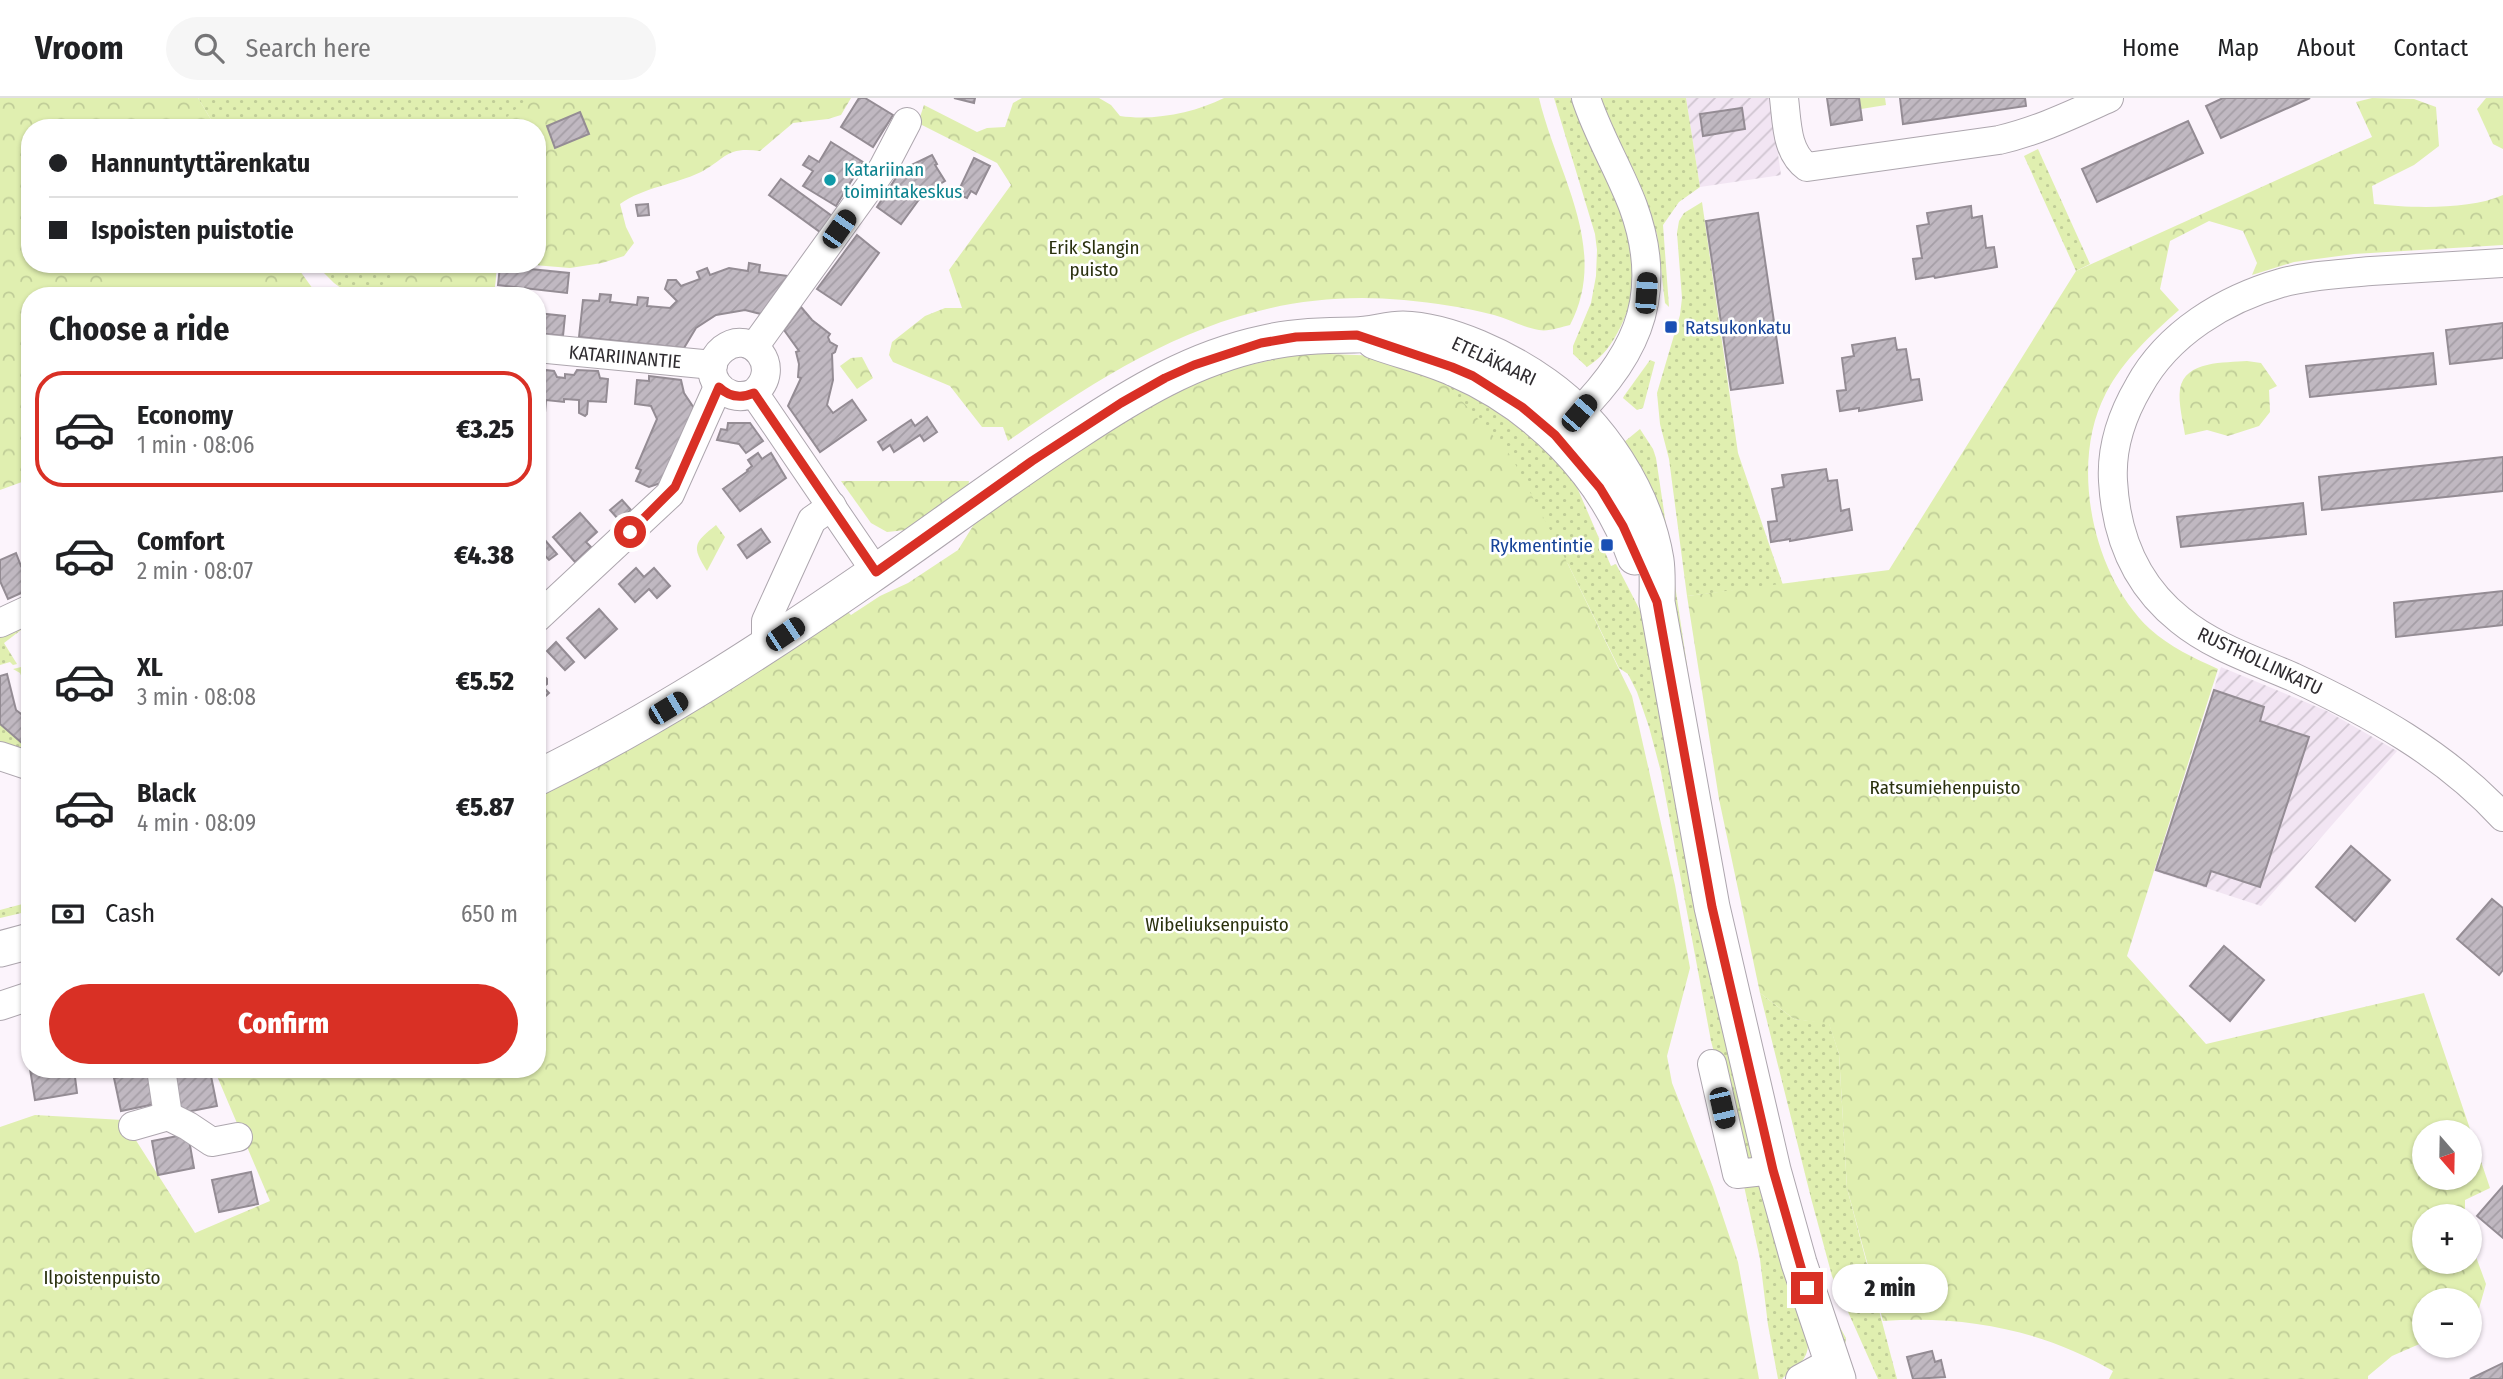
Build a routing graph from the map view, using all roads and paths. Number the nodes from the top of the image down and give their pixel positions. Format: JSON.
{"nodes":[{"id":1,"x":1586,"y":98,"type":"edge"},
{"id":2,"x":1784,"y":98,"type":"edge"},
{"id":3,"x":2109,"y":98,"type":"edge"},
{"id":4,"x":907,"y":122,"type":"dead end"},
{"id":5,"x":2503,"y":263,"type":"edge"},
{"id":6,"x":754,"y":347,"type":"junction"},
{"id":7,"x":546,"y":349,"type":"edge"},
{"id":8,"x":716,"y":376,"type":"junction"},
{"id":9,"x":754,"y":393,"type":"junction"},
{"id":10,"x":1567,"y":424,"type":"junction"},
{"id":11,"x":832,"y":506,"type":"junction"},
{"id":12,"x":876,"y":572,"type":"junction"},
{"id":13,"x":546,"y":610,"type":"edge"},
{"id":14,"x":21,"y":613,"type":"edge"},
{"id":15,"x":0,"y":623,"type":"edge"},
{"id":16,"x":766,"y":647,"type":"junction"},
{"id":17,"x":0,"y":757,"type":"edge"},
{"id":18,"x":21,"y":763,"type":"edge"},
{"id":19,"x":546,"y":773,"type":"edge"},
{"id":20,"x":2503,"y":817,"type":"edge"},
{"id":21,"x":21,"y":943,"type":"edge"},
{"id":22,"x":0,"y":949,"type":"edge"},
{"id":23,"x":21,"y":999,"type":"edge"},
{"id":24,"x":0,"y":1006,"type":"edge"},
{"id":25,"x":1712,"y":1064,"type":"dead end"},
{"id":26,"x":162,"y":1078,"type":"edge"},
{"id":27,"x":168,"y":1116,"type":"junction"},
{"id":28,"x":133,"y":1126,"type":"dead end"},
{"id":29,"x":238,"y":1137,"type":"dead end"},
{"id":30,"x":1773,"y":1170,"type":"junction"},
{"id":31,"x":1835,"y":1371,"type":"edge"},
{"id":32,"x":1800,"y":1379,"type":"edge"}],
"edges":[{"from":1,"to":10,"type":"street"},
{"from":2,"to":3,"type":"street"},
{"from":4,"to":6,"type":"street"},
{"from":5,"to":20,"type":"street","name":"RUSTHOLLINKATU"},
{"from":6,"to":8,"type":"street"},
{"from":6,"to":9,"type":"street"},
{"from":7,"to":8,"type":"street","name":"KATARIINANTIE"},
{"from":8,"to":9,"type":"street"},
{"from":8,"to":13,"type":"street"},
{"from":9,"to":11,"type":"street"},
{"from":10,"to":12,"type":"main road","name":"ETELÄKAARI"},
{"from":10,"to":30,"type":"main road","name":"ETELÄKAARI"},
{"from":11,"to":12,"type":"street"},
{"from":11,"to":16,"type":"street"},
{"from":12,"to":16,"type":"main road","name":"ETELÄKAARI"},
{"from":14,"to":15,"type":"street"},
{"from":16,"to":19,"type":"main road","name":"ETELÄKAARI"},
{"from":17,"to":18,"type":"street"},
{"from":21,"to":22,"type":"main road"},
{"from":23,"to":24,"type":"street"},
{"from":25,"to":30,"type":"street"},
{"from":26,"to":27,"type":"street"},
{"from":27,"to":28,"type":"street"},
{"from":27,"to":29,"type":"street"},
{"from":30,"to":31,"type":"main road","name":"ETELÄKAARI"},
{"from":31,"to":32,"type":"street"}]}
